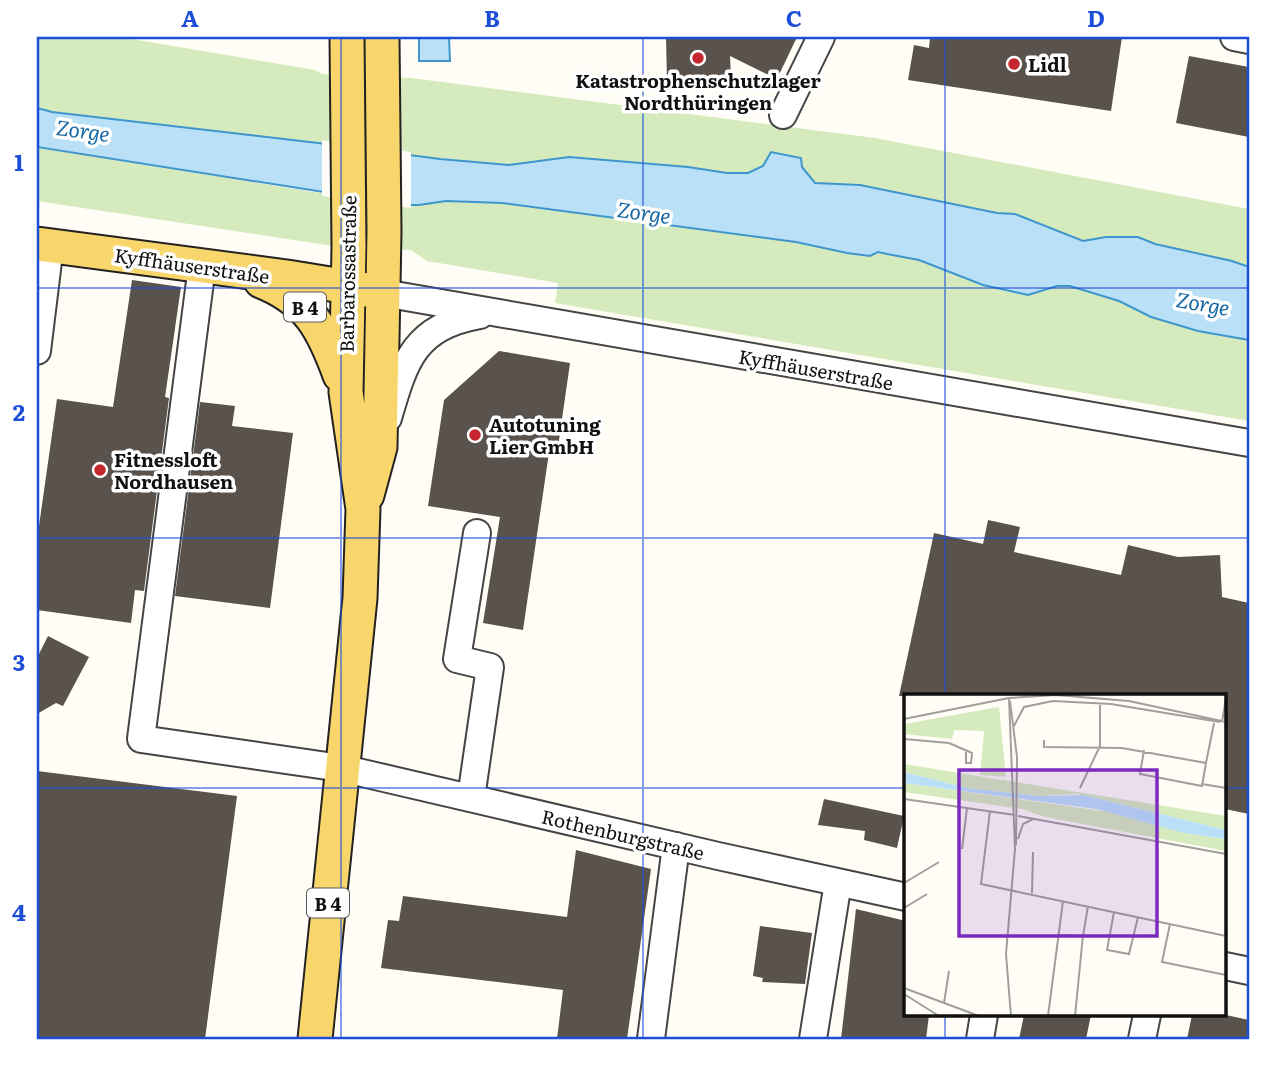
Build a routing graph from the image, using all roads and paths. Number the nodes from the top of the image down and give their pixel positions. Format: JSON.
{"nodes":[{"id":1,"x":346,"y":37,"type":"edge"},
{"id":2,"x":382,"y":37,"type":"edge"},
{"id":3,"x":821,"y":37,"type":"edge"},
{"id":4,"x":1234,"y":37,"type":"edge"},
{"id":5,"x":1249,"y":40,"type":"edge"},
{"id":6,"x":783,"y":115,"type":"dead end"},
{"id":7,"x":43,"y":245,"type":"edge"},
{"id":8,"x":210,"y":267,"type":"junction"},
{"id":9,"x":347,"y":286,"type":"junction"},
{"id":10,"x":383,"y":293,"type":"junction"},
{"id":11,"x":489,"y":313,"type":"junction"},
{"id":12,"x":37,"y":351,"type":"edge"},
{"id":13,"x":346,"y":392,"type":"junction"},
{"id":14,"x":1249,"y":443,"type":"edge"},
{"id":15,"x":380,"y":447,"type":"junction"},
{"id":16,"x":363,"y":509,"type":"junction"},
{"id":17,"x":477,"y":533,"type":"dead end"},
{"id":18,"x":341,"y":768,"type":"junction"},
{"id":19,"x":471,"y":798,"type":"junction"},
{"id":20,"x":676,"y":846,"type":"junction"},
{"id":21,"x":838,"y":882,"type":"junction"},
{"id":22,"x":904,"y":897,"type":"edge"},
{"id":23,"x":1226,"y":966,"type":"edge"},
{"id":24,"x":1249,"y":971,"type":"edge"},
{"id":25,"x":984,"y":1016,"type":"edge"},
{"id":26,"x":1147,"y":1016,"type":"edge"},
{"id":27,"x":315,"y":1039,"type":"edge"},
{"id":28,"x":650,"y":1039,"type":"edge"},
{"id":29,"x":813,"y":1039,"type":"edge"},
{"id":30,"x":980,"y":1039,"type":"edge"},
{"id":31,"x":1142,"y":1039,"type":"edge"}],
"edges":[{"from":1,"to":9,"type":"main road","name":"Barbarossastraße","number":"B 4"},
{"from":2,"to":10,"type":"main road","name":"Barbarossastraße","number":"B 4"},
{"from":3,"to":6,"type":"street"},
{"from":4,"to":5,"type":"street"},
{"from":7,"to":8,"type":"main road","name":"Kyffhäuserstraße","number":"B 4"},
{"from":7,"to":12,"type":"street"},
{"from":8,"to":9,"type":"main road","name":"Kyffhäuserstraße"},
{"from":8,"to":13,"type":"main road","number":"B 4"},
{"from":8,"to":18,"type":"street"},
{"from":9,"to":10,"type":"main road","name":"Kyffhäuserstraße"},
{"from":9,"to":13,"type":"main road","name":"Barbarossastraße","number":"B 4"},
{"from":10,"to":11,"type":"street","name":"Kyffhäuserstraße"},
{"from":10,"to":15,"type":"main road","name":"Barbarossastraße","number":"B 4"},
{"from":11,"to":14,"type":"street","name":"Kyffhäuserstraße"},
{"from":11,"to":15,"type":"street","name":"Barbarossastraße"},
{"from":13,"to":16,"type":"main road","name":"Barbarossastraße","number":"B 4"},
{"from":15,"to":16,"type":"main road","name":"Barbarossastraße","number":"B 4"},
{"from":16,"to":18,"type":"main road","name":"Barbarossastraße","number":"B 4"},
{"from":17,"to":19,"type":"street"},
{"from":18,"to":19,"type":"street","name":"Rothenburgstraße"},
{"from":18,"to":27,"type":"main road","name":"Barbarossastraße","number":"B 4"},
{"from":19,"to":20,"type":"street","name":"Rothenburgstraße"},
{"from":20,"to":21,"type":"street","name":"Rothenburgstraße"},
{"from":20,"to":28,"type":"street"},
{"from":21,"to":22,"type":"street","name":"Rothenburgstraße"},
{"from":21,"to":29,"type":"street"},
{"from":23,"to":24,"type":"street"},
{"from":25,"to":30,"type":"street"},
{"from":26,"to":31,"type":"street"}]}
